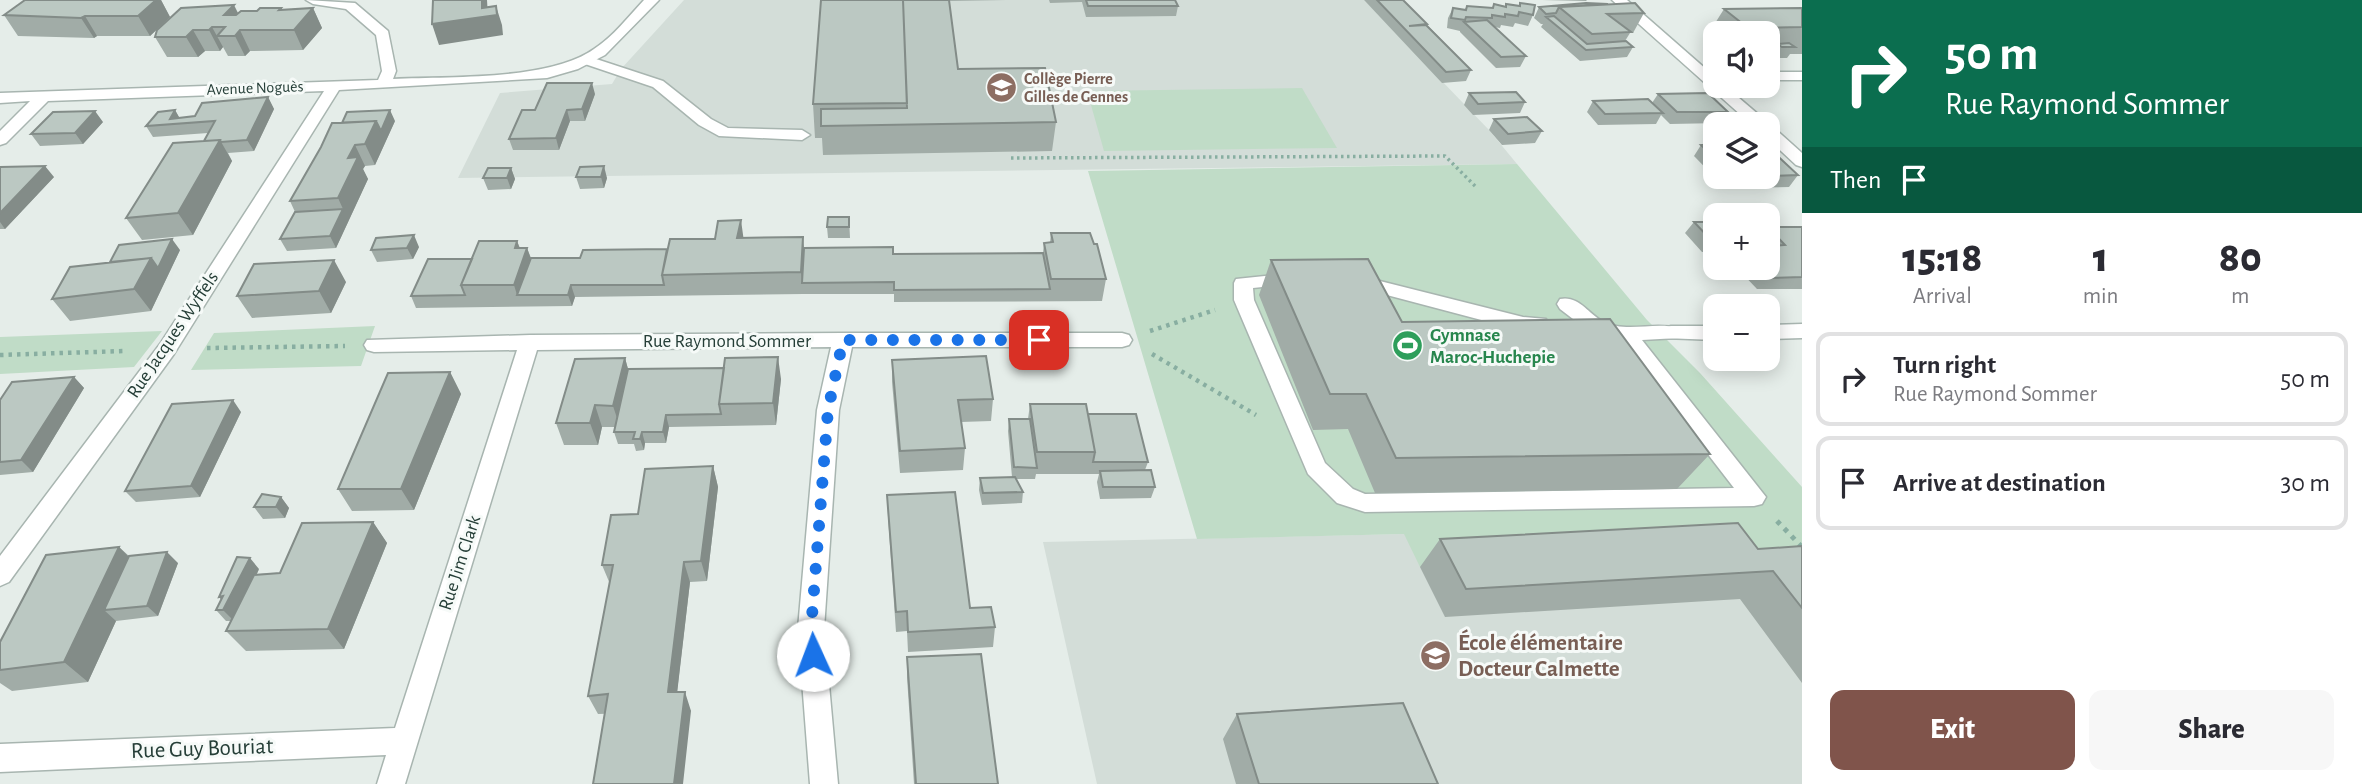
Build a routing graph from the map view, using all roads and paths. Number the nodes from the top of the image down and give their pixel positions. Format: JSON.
{"nodes":[{"id":1,"x":313,"y":0,"type":"edge"},
{"id":2,"x":652,"y":0,"type":"edge"},
{"id":3,"x":1619,"y":0,"type":"edge"},
{"id":4,"x":587,"y":60,"type":"junction"},
{"id":5,"x":1703,"y":72,"type":"edge"},
{"id":6,"x":1780,"y":76,"type":"edge"},
{"id":7,"x":1802,"y":76,"type":"edge"},
{"id":8,"x":384,"y":84,"type":"junction"},
{"id":9,"x":334,"y":86,"type":"junction"},
{"id":10,"x":44,"y":96,"type":"junction"},
{"id":11,"x":0,"y":98,"type":"edge"},
{"id":12,"x":1732,"y":98,"type":"edge"},
{"id":13,"x":1747,"y":112,"type":"edge"},
{"id":14,"x":802,"y":135,"type":"dead end"},
{"id":15,"x":0,"y":139,"type":"edge"},
{"id":16,"x":1780,"y":142,"type":"edge"},
{"id":17,"x":1011,"y":158,"type":"dead end"},
{"id":18,"x":1802,"y":162,"type":"edge"},
{"id":19,"x":1477,"y":188,"type":"dead end"},
{"id":20,"x":1313,"y":279,"type":"edge"},
{"id":21,"x":1339,"y":280,"type":"edge"},
{"id":22,"x":1244,"y":300,"type":"junction"},
{"id":23,"x":1567,"y":304,"type":"dead end"},
{"id":24,"x":1597,"y":327,"type":"junction"},
{"id":25,"x":1802,"y":331,"type":"edge"},
{"id":26,"x":1703,"y":332,"type":"edge"},
{"id":27,"x":1780,"y":332,"type":"edge"},
{"id":28,"x":1626,"y":334,"type":"junction"},
{"id":29,"x":843,"y":340,"type":"junction"},
{"id":30,"x":1122,"y":340,"type":"junction"},
{"id":31,"x":530,"y":342,"type":"junction"},
{"id":32,"x":374,"y":345,"type":"dead end"},
{"id":33,"x":1306,"y":446,"type":"junction"},
{"id":34,"x":0,"y":575,"type":"edge"},
{"id":35,"x":404,"y":741,"type":"junction"},
{"id":36,"x":0,"y":758,"type":"edge"},
{"id":37,"x":391,"y":784,"type":"edge"},
{"id":38,"x":824,"y":784,"type":"edge"}],
"edges":[{"from":1,"to":8,"type":"street"},
{"from":2,"to":4,"type":"street","name":"Avenue Noguès"},
{"from":3,"to":5,"type":"street"},
{"from":4,"to":8,"type":"street","name":"Avenue Noguès"},
{"from":4,"to":14,"type":"street"},
{"from":6,"to":7,"type":"street"},
{"from":8,"to":9,"type":"street","name":"Avenue Noguès"},
{"from":9,"to":10,"type":"street","name":"Avenue Noguès"},
{"from":9,"to":34,"type":"street","name":"Rue Jacques Wyffels"},
{"from":10,"to":11,"type":"street","name":"Avenue Noguès"},
{"from":10,"to":15,"type":"street"},
{"from":12,"to":13,"type":"street"},
{"from":16,"to":18,"type":"street"},
{"from":17,"to":19,"type":"path"},
{"from":20,"to":22,"type":"street"},
{"from":21,"to":24,"type":"street"},
{"from":22,"to":30,"type":"path"},
{"from":22,"to":33,"type":"street"},
{"from":23,"to":24,"type":"street"},
{"from":24,"to":28,"type":"street"},
{"from":25,"to":27,"type":"street"},
{"from":26,"to":28,"type":"street"},
{"from":28,"to":33,"type":"street"},
{"from":29,"to":30,"type":"street","name":"Rue Raymond Sommer"},
{"from":29,"to":31,"type":"street","name":"Rue Raymond Sommer"},
{"from":29,"to":38,"type":"street"},
{"from":30,"to":33,"type":"path"},
{"from":31,"to":32,"type":"street","name":"Rue Raymond Sommer"},
{"from":31,"to":35,"type":"street","name":"Rue Jim Clark"},
{"from":35,"to":36,"type":"street","name":"Rue Guy Bouriat"},
{"from":35,"to":37,"type":"street","name":"Rue Jim Clark"}]}
